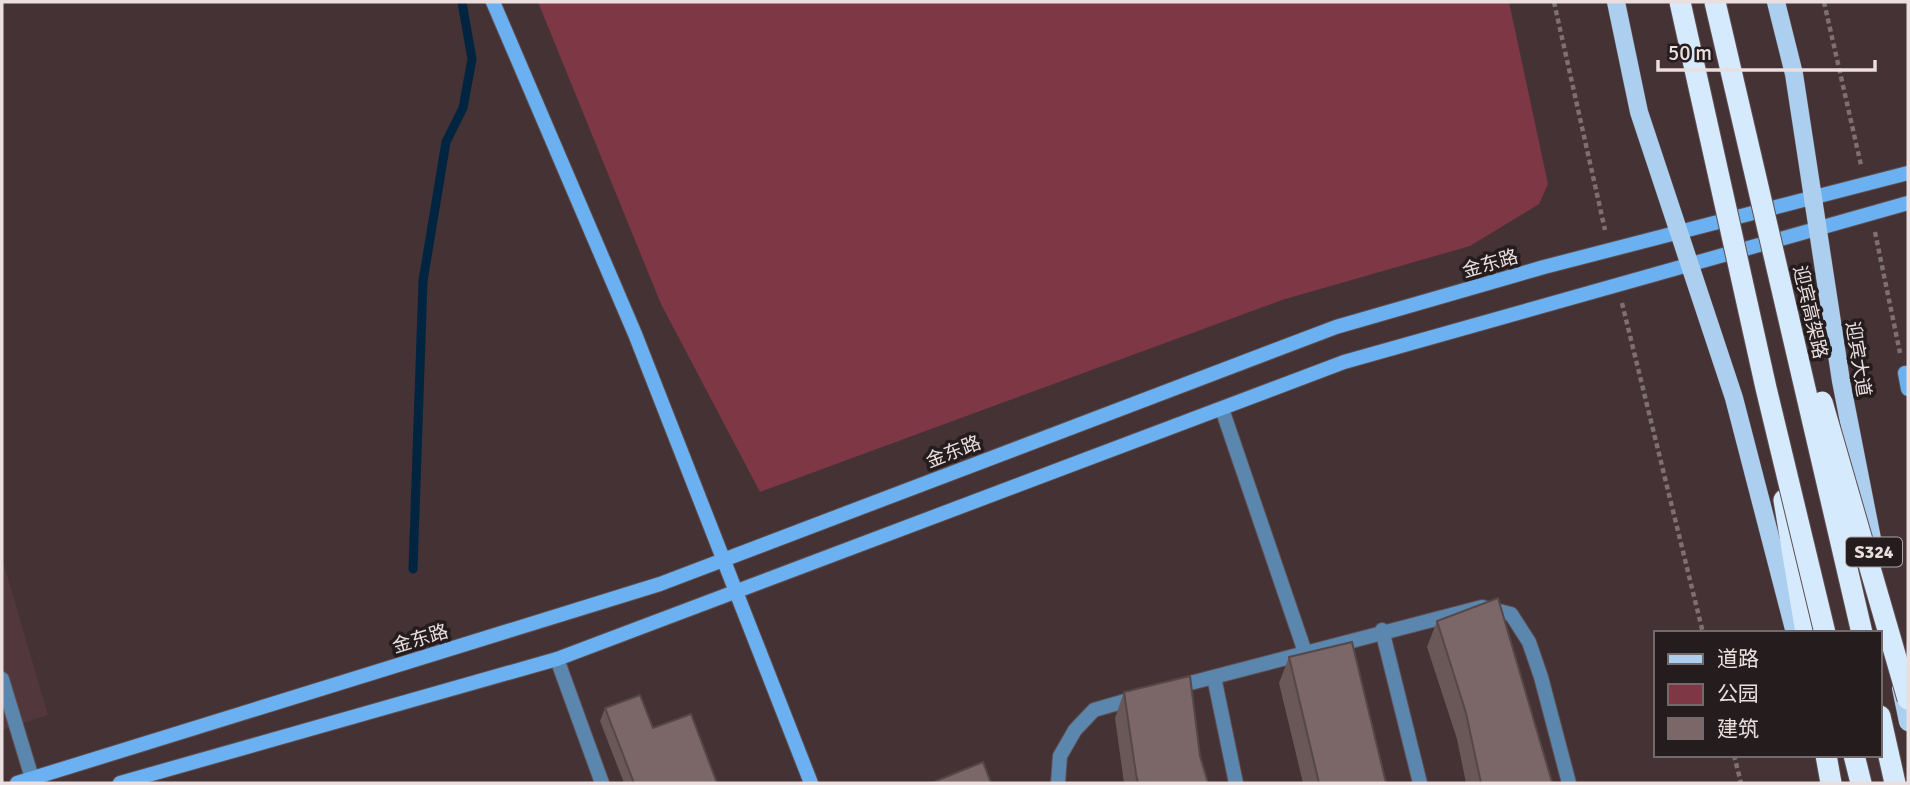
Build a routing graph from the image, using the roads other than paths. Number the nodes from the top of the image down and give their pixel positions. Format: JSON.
{"nodes":[{"id":1,"x":493,"y":2,"type":"edge"},
{"id":2,"x":1616,"y":2,"type":"edge"},
{"id":3,"x":1680,"y":2,"type":"edge"},
{"id":4,"x":1715,"y":2,"type":"edge"},
{"id":5,"x":1776,"y":2,"type":"edge"},
{"id":6,"x":1908,"y":173,"type":"edge"},
{"id":7,"x":1813,"y":198,"type":"junction"},
{"id":8,"x":1908,"y":204,"type":"edge"},
{"id":9,"x":1817,"y":229,"type":"junction"},
{"id":10,"x":1769,"y":231,"type":"junction"},
{"id":11,"x":1679,"y":233,"type":"junction"},
{"id":12,"x":1690,"y":265,"type":"junction"},
{"id":13,"x":1905,"y":373,"type":"dead end"},
{"id":14,"x":1766,"y":388,"type":"junction"},
{"id":15,"x":1908,"y":389,"type":"edge"},
{"id":16,"x":1222,"y":409,"type":"junction"},
{"id":17,"x":724,"y":559,"type":"junction"},
{"id":18,"x":736,"y":592,"type":"junction"},
{"id":19,"x":1382,"y":631,"type":"junction"},
{"id":20,"x":1794,"y":631,"type":"edge"},
{"id":21,"x":1806,"y":631,"type":"edge"},
{"id":22,"x":1825,"y":631,"type":"edge"},
{"id":23,"x":1862,"y":631,"type":"edge"},
{"id":24,"x":1305,"y":652,"type":"junction"},
{"id":25,"x":557,"y":659,"type":"junction"},
{"id":26,"x":1214,"y":677,"type":"junction"},
{"id":27,"x":2,"y":679,"type":"edge"},
{"id":28,"x":1908,"y":699,"type":"edge"},
{"id":29,"x":1908,"y":722,"type":"edge"},
{"id":30,"x":1882,"y":725,"type":"edge"},
{"id":31,"x":1826,"y":757,"type":"edge"},
{"id":32,"x":1854,"y":757,"type":"edge"},
{"id":33,"x":32,"y":778,"type":"junction"},
{"id":34,"x":17,"y":783,"type":"edge"},
{"id":35,"x":120,"y":783,"type":"edge"},
{"id":36,"x":602,"y":783,"type":"edge"},
{"id":37,"x":811,"y":783,"type":"edge"},
{"id":38,"x":1058,"y":783,"type":"edge"},
{"id":39,"x":1236,"y":783,"type":"edge"},
{"id":40,"x":1420,"y":783,"type":"edge"},
{"id":41,"x":1569,"y":783,"type":"edge"},
{"id":42,"x":1832,"y":783,"type":"edge"},
{"id":43,"x":1861,"y":783,"type":"edge"},
{"id":44,"x":1895,"y":783,"type":"edge"}],
"edges":[{"from":1,"to":17,"type":"main road"},
{"from":2,"to":11,"type":"main road"},
{"from":3,"to":14,"type":"highway","bridge":true},
{"from":4,"to":10,"type":"highway","name":"迎宾高架路","bridge":true},
{"from":5,"to":7,"type":"main road","name":"迎宾大道","number":"S324"},
{"from":6,"to":7,"type":"main road","name":"金东路"},
{"from":7,"to":9,"type":"main road","name":"迎宾大道","number":"S324"},
{"from":7,"to":11,"type":"main road","name":"金东路"},
{"from":8,"to":9,"type":"main road"},
{"from":9,"to":12,"type":"main road"},
{"from":9,"to":29,"type":"main road","name":"迎宾大道","number":"S324"},
{"from":10,"to":23,"type":"highway","name":"迎宾高架路","bridge":true},
{"from":10,"to":28,"type":"highway","bridge":true},
{"from":11,"to":12,"type":"main road"},
{"from":11,"to":17,"type":"main road","name":"金东路"},
{"from":12,"to":16,"type":"main road"},
{"from":12,"to":20,"type":"main road"},
{"from":13,"to":15,"type":"main road"},
{"from":14,"to":21,"type":"highway","bridge":true},
{"from":14,"to":22,"type":"highway","bridge":true},
{"from":16,"to":18,"type":"main road"},
{"from":16,"to":24,"type":"street"},
{"from":17,"to":18,"type":"main road"},
{"from":17,"to":33,"type":"main road","name":"金东路"},
{"from":18,"to":25,"type":"main road"},
{"from":18,"to":37,"type":"main road"},
{"from":19,"to":24,"type":"street"},
{"from":19,"to":40,"type":"street"},
{"from":19,"to":41,"type":"street"},
{"from":24,"to":26,"type":"street"},
{"from":25,"to":35,"type":"main road"},
{"from":25,"to":36,"type":"street"},
{"from":26,"to":38,"type":"street"},
{"from":26,"to":39,"type":"street"},
{"from":27,"to":33,"type":"street"},
{"from":30,"to":44,"type":"highway"},
{"from":31,"to":42,"type":"highway"},
{"from":32,"to":43,"type":"highway"},
{"from":33,"to":34,"type":"main road","name":"金东路"}]}
